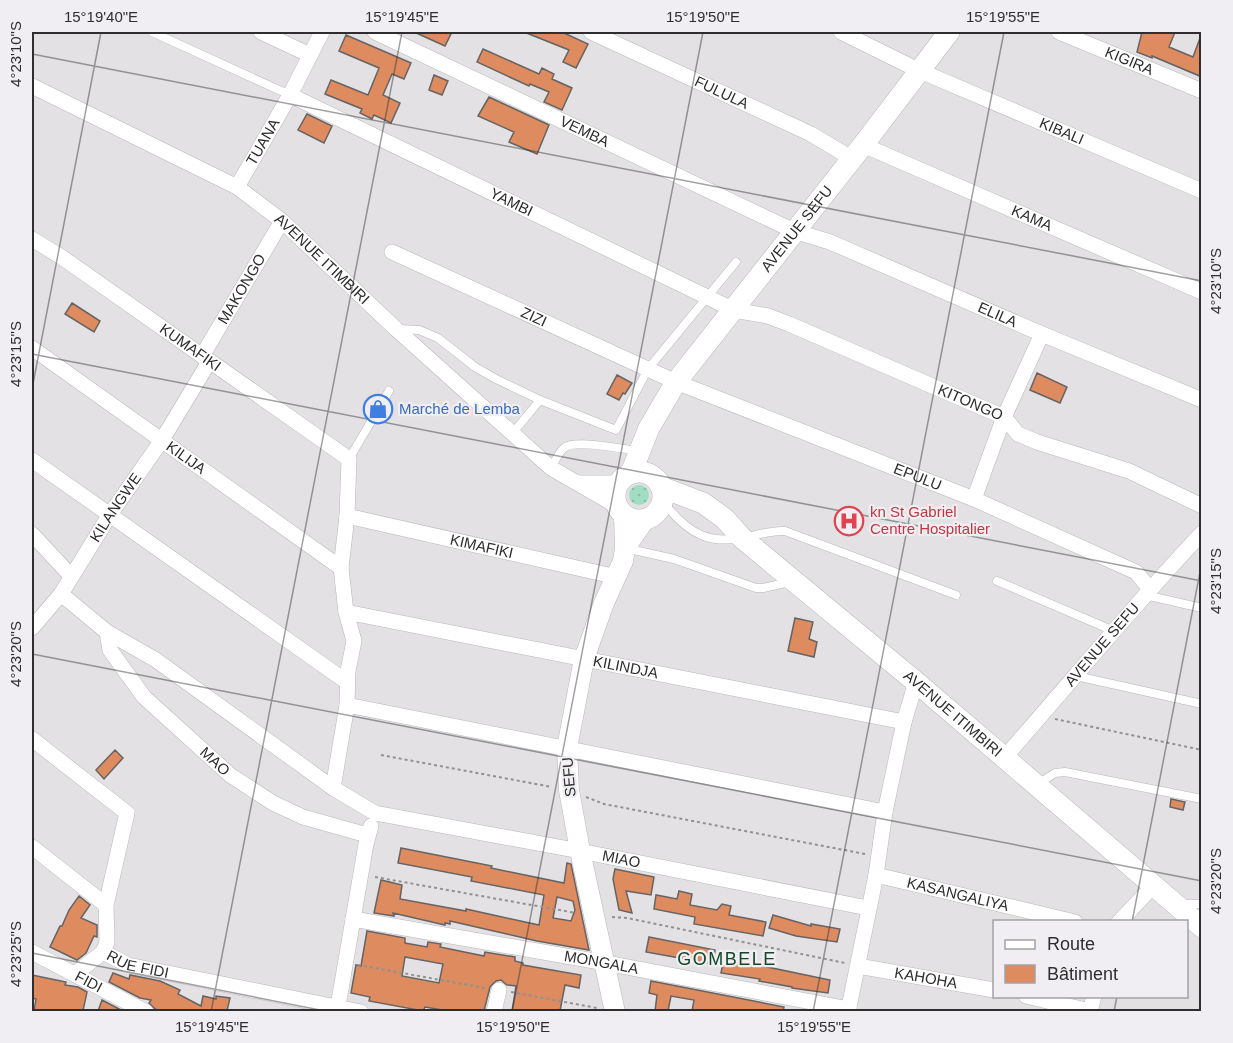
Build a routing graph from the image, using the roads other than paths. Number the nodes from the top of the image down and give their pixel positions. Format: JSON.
{"nodes":[{"id":1,"x":152,"y":32,"type":"edge"},
{"id":2,"x":261,"y":32,"type":"edge"},
{"id":3,"x":322,"y":32,"type":"edge"},
{"id":4,"x":375,"y":32,"type":"edge"},
{"id":5,"x":591,"y":32,"type":"edge"},
{"id":6,"x":841,"y":32,"type":"edge"},
{"id":7,"x":949,"y":32,"type":"edge"},
{"id":8,"x":1059,"y":32,"type":"edge"},
{"id":9,"x":310,"y":55,"type":"junction"},
{"id":10,"x":920,"y":71,"type":"junction"},
{"id":11,"x":32,"y":86,"type":"edge"},
{"id":12,"x":1202,"y":91,"type":"edge"},
{"id":13,"x":290,"y":95,"type":"junction"},
{"id":14,"x":857,"y":151,"type":"junction"},
{"id":15,"x":237,"y":187,"type":"junction"},
{"id":16,"x":1202,"y":191,"type":"edge"},
{"id":17,"x":282,"y":221,"type":"junction"},
{"id":18,"x":794,"y":231,"type":"junction"},
{"id":19,"x":32,"y":239,"type":"edge"},
{"id":20,"x":392,"y":252,"type":"dead end"},
{"id":21,"x":736,"y":262,"type":"dead end"},
{"id":22,"x":1202,"y":292,"type":"edge"},
{"id":23,"x":709,"y":298,"type":"junction"},
{"id":24,"x":734,"y":310,"type":"junction"},
{"id":25,"x":396,"y":329,"type":"junction"},
{"id":26,"x":1042,"y":334,"type":"junction"},
{"id":27,"x":32,"y":348,"type":"edge"},
{"id":28,"x":206,"y":359,"type":"junction"},
{"id":29,"x":648,"y":369,"type":"junction"},
{"id":30,"x":676,"y":382,"type":"junction"},
{"id":31,"x":389,"y":391,"type":"dead end"},
{"id":32,"x":540,"y":400,"type":"junction"},
{"id":33,"x":1202,"y":400,"type":"edge"},
{"id":34,"x":1004,"y":417,"type":"junction"},
{"id":35,"x":649,"y":428,"type":"junction"},
{"id":36,"x":513,"y":434,"type":"junction"},
{"id":37,"x":162,"y":440,"type":"junction"},
{"id":38,"x":640,"y":451,"type":"junction"},
{"id":39,"x":349,"y":459,"type":"junction"},
{"id":40,"x":32,"y":460,"type":"edge"},
{"id":41,"x":551,"y":468,"type":"junction"},
{"id":42,"x":625,"y":478,"type":"junction"},
{"id":43,"x":579,"y":483,"type":"junction"},
{"id":44,"x":659,"y":484,"type":"junction"},
{"id":45,"x":974,"y":500,"type":"junction"},
{"id":46,"x":702,"y":503,"type":"junction"},
{"id":47,"x":1202,"y":506,"type":"edge"},
{"id":48,"x":621,"y":510,"type":"junction"},
{"id":49,"x":657,"y":512,"type":"junction"},
{"id":50,"x":109,"y":516,"type":"junction"},
{"id":51,"x":347,"y":516,"type":"junction"},
{"id":52,"x":1202,"y":533,"type":"edge"},
{"id":53,"x":32,"y":534,"type":"edge"},
{"id":54,"x":742,"y":538,"type":"junction"},
{"id":55,"x":625,"y":548,"type":"junction"},
{"id":56,"x":341,"y":568,"type":"junction"},
{"id":57,"x":71,"y":576,"type":"junction"},
{"id":58,"x":617,"y":577,"type":"junction"},
{"id":59,"x":794,"y":581,"type":"junction"},
{"id":60,"x":997,"y":581,"type":"dead end"},
{"id":61,"x":1147,"y":591,"type":"junction"},
{"id":62,"x":61,"y":594,"type":"junction"},
{"id":63,"x":956,"y":595,"type":"dead end"},
{"id":64,"x":1202,"y":608,"type":"edge"},
{"id":65,"x":346,"y":612,"type":"junction"},
{"id":66,"x":33,"y":624,"type":"edge"},
{"id":67,"x":1114,"y":631,"type":"junction"},
{"id":68,"x":107,"y":632,"type":"junction"},
{"id":69,"x":584,"y":658,"type":"junction"},
{"id":70,"x":1076,"y":676,"type":"junction"},
{"id":71,"x":347,"y":682,"type":"junction"},
{"id":72,"x":916,"y":682,"type":"junction"},
{"id":73,"x":1202,"y":704,"type":"edge"},
{"id":74,"x":347,"y":705,"type":"junction"},
{"id":75,"x":904,"y":722,"type":"junction"},
{"id":76,"x":32,"y":740,"type":"edge"},
{"id":77,"x":567,"y":748,"type":"junction"},
{"id":78,"x":1004,"y":758,"type":"junction"},
{"id":79,"x":1037,"y":785,"type":"junction"},
{"id":80,"x":333,"y":788,"type":"junction"},
{"id":81,"x":1202,"y":799,"type":"edge"},
{"id":82,"x":885,"y":812,"type":"junction"},
{"id":83,"x":375,"y":813,"type":"junction"},
{"id":84,"x":368,"y":835,"type":"junction"},
{"id":85,"x":32,"y":847,"type":"edge"},
{"id":86,"x":580,"y":851,"type":"junction"},
{"id":87,"x":876,"y":875,"type":"junction"},
{"id":88,"x":1153,"y":886,"type":"junction"},
{"id":89,"x":1173,"y":903,"type":"junction"},
{"id":90,"x":106,"y":904,"type":"junction"},
{"id":91,"x":1202,"y":904,"type":"edge"},
{"id":92,"x":868,"y":908,"type":"junction"},
{"id":93,"x":352,"y":919,"type":"junction"},
{"id":94,"x":1071,"y":920,"type":"edge"},
{"id":95,"x":1120,"y":920,"type":"edge"},
{"id":96,"x":1202,"y":927,"type":"edge"},
{"id":97,"x":32,"y":952,"type":"edge"},
{"id":98,"x":103,"y":952,"type":"junction"},
{"id":99,"x":606,"y":963,"type":"junction"},
{"id":100,"x":858,"y":966,"type":"junction"},
{"id":101,"x":75,"y":974,"type":"junction"},
{"id":102,"x":500,"y":990,"type":"road end"},
{"id":103,"x":993,"y":990,"type":"edge"},
{"id":104,"x":1039,"y":998,"type":"edge"},
{"id":105,"x":1091,"y":1006,"type":"edge"},
{"id":106,"x":337,"y":1009,"type":"edge"},
{"id":107,"x":849,"y":1010,"type":"edge"},
{"id":108,"x":146,"y":1011,"type":"edge"},
{"id":109,"x":361,"y":1011,"type":"edge"},
{"id":110,"x":494,"y":1011,"type":"edge"},
{"id":111,"x":615,"y":1011,"type":"edge"}],
"edges":[{"from":1,"to":13,"type":"lane"},
{"from":2,"to":9,"type":"street"},
{"from":3,"to":9,"type":"street","name":"TUANA"},
{"from":4,"to":18,"type":"street","name":"VEMBA"},
{"from":5,"to":14,"type":"street","name":"FULULA"},
{"from":6,"to":10,"type":"street","name":"KIBALI"},
{"from":7,"to":10,"type":"main road","name":"AVENUE SEFU"},
{"from":8,"to":12,"type":"street","name":"KIGIRA"},
{"from":9,"to":13,"type":"street","name":"TUANA"},
{"from":10,"to":14,"type":"main road","name":"AVENUE SEFU"},
{"from":10,"to":16,"type":"street","name":"KIBALI"},
{"from":11,"to":15,"type":"street","name":"AVENUE ITIMBIRI"},
{"from":13,"to":15,"type":"street","name":"TUANA"},
{"from":13,"to":23,"type":"street","name":"YAMBI"},
{"from":14,"to":18,"type":"main road","name":"AVENUE SEFU"},
{"from":14,"to":22,"type":"street","name":"KAMA"},
{"from":15,"to":17,"type":"street","name":"AVENUE ITIMBIRI"},
{"from":17,"to":25,"type":"street","name":"AVENUE ITIMBIRI"},
{"from":17,"to":28,"type":"street","name":"MAKONGO"},
{"from":18,"to":24,"type":"main road","name":"AVENUE SEFU"},
{"from":18,"to":26,"type":"street","name":"ELILA"},
{"from":19,"to":28,"type":"street","name":"KUMAFIKI"},
{"from":20,"to":29,"type":"street","name":"ZIZI"},
{"from":21,"to":23,"type":"lane"},
{"from":23,"to":24,"type":"street","name":"YAMBI"},
{"from":23,"to":29,"type":"lane"},
{"from":24,"to":30,"type":"main road","name":"AVENUE SEFU"},
{"from":24,"to":34,"type":"street","name":"KITONGO"},
{"from":25,"to":32,"type":"lane"},
{"from":25,"to":36,"type":"street","name":"AVENUE ITIMBIRI"},
{"from":26,"to":33,"type":"street","name":"ELILA"},
{"from":26,"to":34,"type":"street"},
{"from":27,"to":37,"type":"street","name":"KILIJA"},
{"from":28,"to":37,"type":"street","name":"MAKONGO"},
{"from":28,"to":39,"type":"street","name":"KUMAFIKI"},
{"from":29,"to":30,"type":"street","name":"ZIZI"},
{"from":29,"to":32,"type":"lane"},
{"from":30,"to":35,"type":"main road","name":"AVENUE SEFU"},
{"from":30,"to":45,"type":"street","name":"EPULU"},
{"from":31,"to":39,"type":"lane"},
{"from":32,"to":36,"type":"lane"},
{"from":34,"to":45,"type":"street"},
{"from":34,"to":47,"type":"street","name":"KITONGO"},
{"from":35,"to":38,"type":"main road","name":"AVENUE SEFU"},
{"from":35,"to":44,"type":"main road"},
{"from":36,"to":41,"type":"street","name":"AVENUE ITIMBIRI"},
{"from":37,"to":50,"type":"street","name":"KILANGWE"},
{"from":37,"to":56,"type":"street","name":"KILIJA"},
{"from":38,"to":41,"type":"lane"},
{"from":38,"to":42,"type":"main road","name":"AVENUE SEFU"},
{"from":39,"to":51,"type":"street"},
{"from":40,"to":50,"type":"street"},
{"from":41,"to":43,"type":"street","name":"AVENUE ITIMBIRI"},
{"from":42,"to":43,"type":"street"},
{"from":42,"to":44,"type":"main road"},
{"from":42,"to":48,"type":"main road"},
{"from":43,"to":48,"type":"street","name":"AVENUE ITIMBIRI"},
{"from":44,"to":46,"type":"main road","name":"AVENUE ITIMBIRI"},
{"from":44,"to":49,"type":"main road"},
{"from":45,"to":61,"type":"street","name":"EPULU"},
{"from":46,"to":49,"type":"main road"},
{"from":46,"to":54,"type":"main road","name":"AVENUE ITIMBIRI"},
{"from":48,"to":49,"type":"main road"},
{"from":48,"to":55,"type":"street"},
{"from":49,"to":54,"type":"lane"},
{"from":49,"to":55,"type":"street"},
{"from":50,"to":57,"type":"street","name":"KILANGWE"},
{"from":50,"to":71,"type":"street"},
{"from":51,"to":56,"type":"street"},
{"from":51,"to":58,"type":"street","name":"KIMAFIKI"},
{"from":52,"to":61,"type":"street","name":"AVENUE SEFU"},
{"from":53,"to":57,"type":"street"},
{"from":54,"to":59,"type":"main road","name":"AVENUE ITIMBIRI"},
{"from":54,"to":63,"type":"lane"},
{"from":55,"to":58,"type":"street","name":"SEFU"},
{"from":55,"to":59,"type":"lane"},
{"from":56,"to":65,"type":"street"},
{"from":57,"to":62,"type":"street","name":"KILANGWE"},
{"from":58,"to":69,"type":"street","name":"SEFU"},
{"from":59,"to":72,"type":"main road","name":"AVENUE ITIMBIRI"},
{"from":60,"to":67,"type":"lane"},
{"from":61,"to":64,"type":"lane"},
{"from":61,"to":67,"type":"street","name":"AVENUE SEFU"},
{"from":62,"to":66,"type":"street","name":"KILANGWE"},
{"from":62,"to":68,"type":"street"},
{"from":65,"to":69,"type":"street","name":"KILINDJA"},
{"from":65,"to":71,"type":"street"},
{"from":67,"to":70,"type":"street","name":"AVENUE SEFU"},
{"from":68,"to":80,"type":"street"},
{"from":68,"to":84,"type":"street","name":"MAO"},
{"from":69,"to":75,"type":"street","name":"KILINDJA"},
{"from":69,"to":77,"type":"street","name":"SEFU"},
{"from":70,"to":73,"type":"lane"},
{"from":70,"to":78,"type":"street","name":"AVENUE SEFU"},
{"from":71,"to":74,"type":"street"},
{"from":72,"to":75,"type":"street"},
{"from":72,"to":78,"type":"main road","name":"AVENUE ITIMBIRI"},
{"from":74,"to":77,"type":"street"},
{"from":74,"to":80,"type":"street"},
{"from":75,"to":82,"type":"street"},
{"from":76,"to":90,"type":"street","name":"RUE FIDI"},
{"from":77,"to":82,"type":"street"},
{"from":77,"to":86,"type":"street","name":"SEFU"},
{"from":78,"to":79,"type":"main road","name":"AVENUE ITIMBIRI"},
{"from":79,"to":81,"type":"lane"},
{"from":79,"to":88,"type":"main road","name":"AVENUE ITIMBIRI"},
{"from":80,"to":83,"type":"street"},
{"from":82,"to":87,"type":"street"},
{"from":83,"to":84,"type":"street"},
{"from":83,"to":86,"type":"street","name":"MIAO"},
{"from":84,"to":93,"type":"street"},
{"from":85,"to":90,"type":"street"},
{"from":86,"to":92,"type":"street","name":"MIAO"},
{"from":86,"to":99,"type":"street","name":"SEFU"},
{"from":87,"to":92,"type":"street"},
{"from":87,"to":94,"type":"street","name":"KASANGALIYA"},
{"from":88,"to":89,"type":"main road","name":"AVENUE ITIMBIRI"},
{"from":88,"to":95,"type":"street"},
{"from":89,"to":91,"type":"lane"},
{"from":89,"to":96,"type":"main road","name":"AVENUE ITIMBIRI"},
{"from":90,"to":98,"type":"street","name":"RUE FIDI"},
{"from":92,"to":100,"type":"street"},
{"from":93,"to":99,"type":"street","name":"MONGALA"},
{"from":93,"to":106,"type":"street"},
{"from":97,"to":101,"type":"street","name":"FIDI"},
{"from":98,"to":101,"type":"street"},
{"from":98,"to":106,"type":"street","name":"RUE FIDI"},
{"from":99,"to":107,"type":"street","name":"MONGALA"},
{"from":99,"to":111,"type":"street","name":"SEFU"},
{"from":100,"to":103,"type":"street","name":"KAHOHA"},
{"from":100,"to":107,"type":"street"},
{"from":101,"to":108,"type":"street","name":"FIDI"},
{"from":102,"to":110,"type":"street"},
{"from":104,"to":105,"type":"street"},
{"from":106,"to":109,"type":"street","name":"RUE FIDI"}]}
